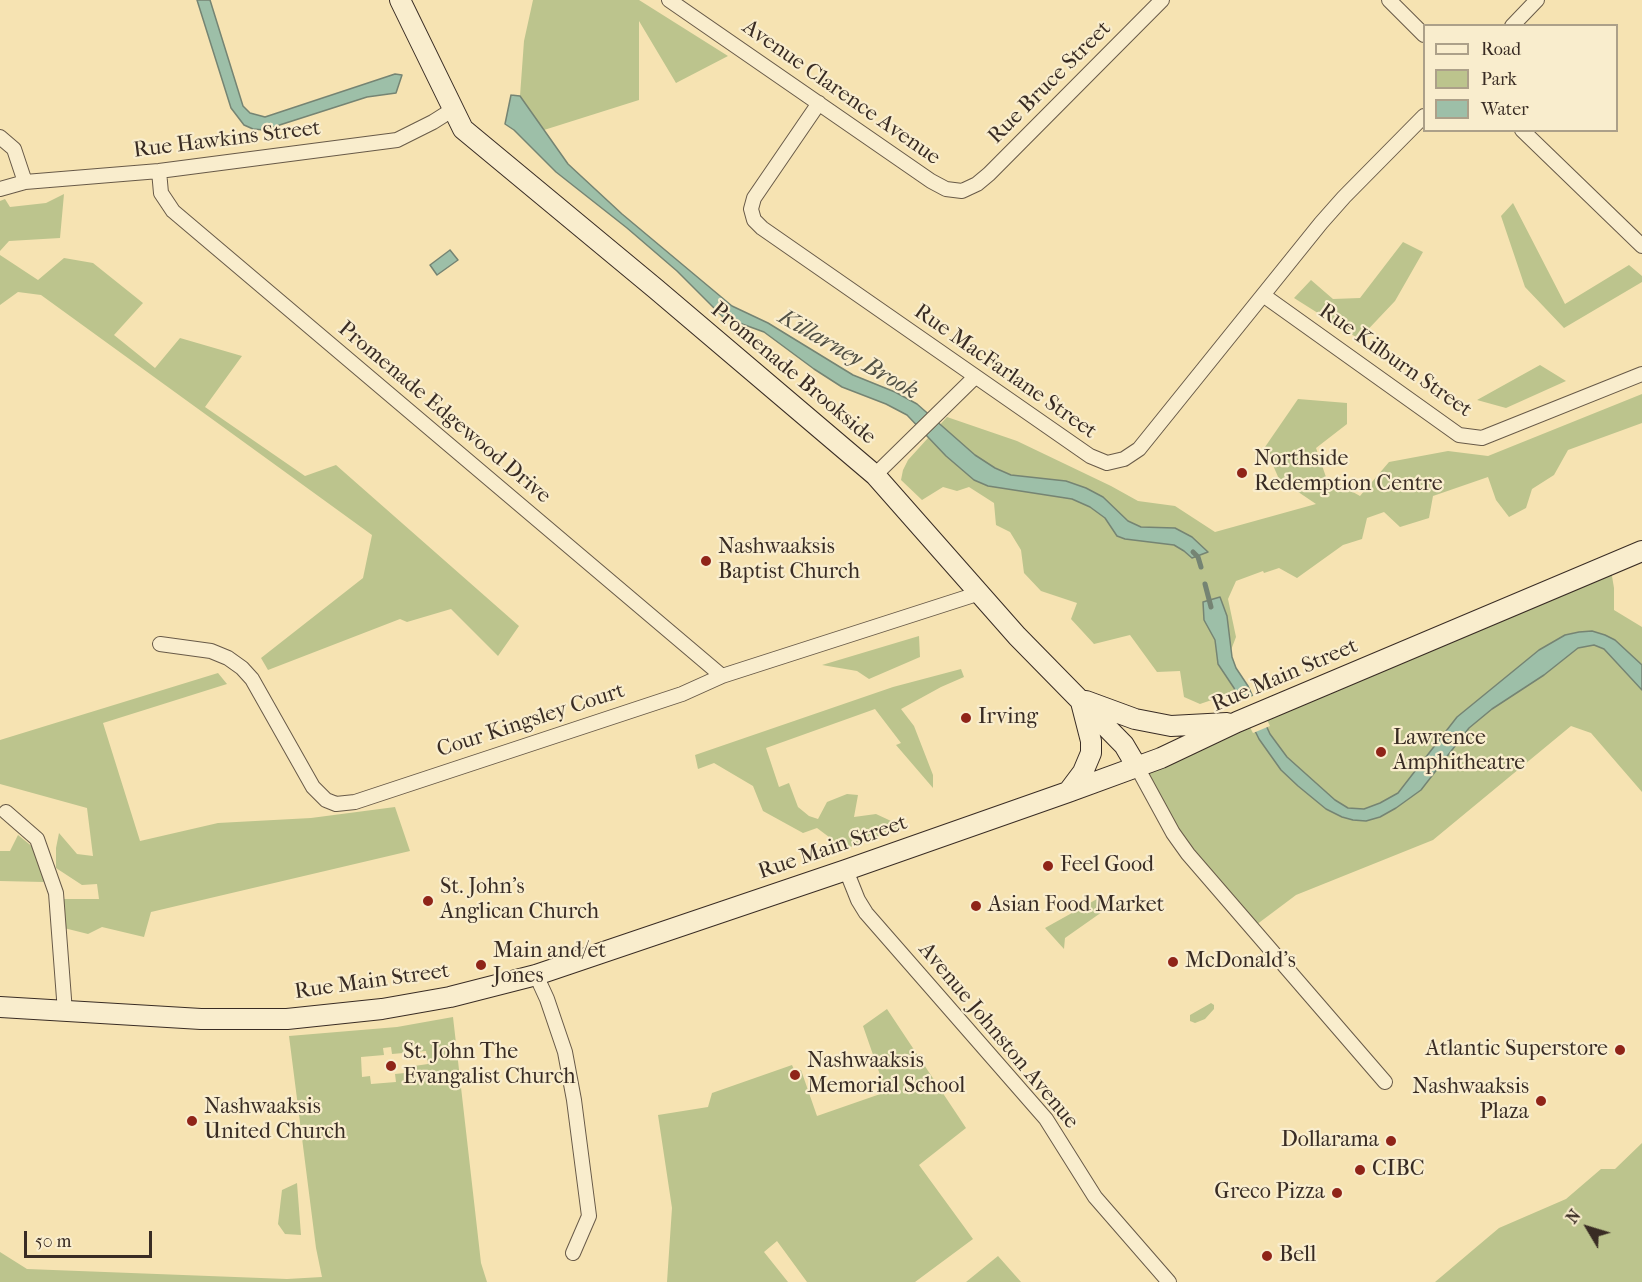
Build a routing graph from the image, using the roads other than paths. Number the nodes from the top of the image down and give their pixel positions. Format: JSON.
{"nodes":[{"id":1,"x":400,"y":0,"type":"edge"},
{"id":2,"x":669,"y":0,"type":"edge"},
{"id":3,"x":1162,"y":0,"type":"edge"},
{"id":4,"x":1389,"y":0,"type":"edge"},
{"id":5,"x":1537,"y":0,"type":"edge"},
{"id":6,"x":1514,"y":24,"type":"edge"},
{"id":7,"x":1423,"y":33,"type":"edge"},
{"id":8,"x":819,"y":103,"type":"junction"},
{"id":9,"x":452,"y":110,"type":"junction"},
{"id":10,"x":1423,"y":118,"type":"edge"},
{"id":11,"x":1524,"y":132,"type":"edge"},
{"id":12,"x":0,"y":137,"type":"edge"},
{"id":13,"x":159,"y":171,"type":"junction"},
{"id":14,"x":25,"y":182,"type":"junction"},
{"id":15,"x":0,"y":189,"type":"edge"},
{"id":16,"x":962,"y":191,"type":"joint"},
{"id":17,"x":1642,"y":246,"type":"edge"},
{"id":18,"x":1263,"y":295,"type":"junction"},
{"id":19,"x":1642,"y":374,"type":"edge"},
{"id":20,"x":975,"y":377,"type":"junction"},
{"id":21,"x":875,"y":476,"type":"junction"},
{"id":22,"x":1642,"y":551,"type":"edge"},
{"id":23,"x":980,"y":593,"type":"junction"},
{"id":24,"x":160,"y":644,"type":"dead end"},
{"id":25,"x":722,"y":676,"type":"junction"},
{"id":26,"x":1081,"y":699,"type":"junction"},
{"id":27,"x":1237,"y":722,"type":"junction"},
{"id":28,"x":1137,"y":767,"type":"junction"},
{"id":29,"x":1068,"y":792,"type":"junction"},
{"id":30,"x":6,"y":812,"type":"dead end"},
{"id":31,"x":846,"y":870,"type":"junction"},
{"id":32,"x":536,"y":975,"type":"junction"},
{"id":33,"x":0,"y":1007,"type":"edge"},
{"id":34,"x":65,"y":1012,"type":"junction"},
{"id":35,"x":1385,"y":1082,"type":"dead end"},
{"id":36,"x":573,"y":1253,"type":"dead end"},
{"id":37,"x":1169,"y":1282,"type":"edge"}],
"edges":[{"from":1,"to":9,"type":"main road","name":"Promenade Brookside"},
{"from":2,"to":8,"type":"street","name":"Avenue Clarence Avenue"},
{"from":3,"to":16,"type":"street","name":"Rue Bruce Street"},
{"from":4,"to":7,"type":"street"},
{"from":5,"to":6,"type":"street"},
{"from":8,"to":16,"type":"street","name":"Avenue Clarence Avenue"},
{"from":8,"to":20,"type":"street","name":"Rue MacFarlane Street"},
{"from":9,"to":13,"type":"street","name":"Rue Hawkins Street"},
{"from":9,"to":21,"type":"main road","name":"Promenade Brookside"},
{"from":10,"to":18,"type":"street","name":"Rue MacFarlane Street"},
{"from":11,"to":17,"type":"street"},
{"from":12,"to":14,"type":"street"},
{"from":13,"to":14,"type":"street","name":"Rue Hawkins Street"},
{"from":13,"to":25,"type":"street","name":"Promenade Edgewood Drive"},
{"from":14,"to":15,"type":"street","name":"Rue Hawkins Street"},
{"from":18,"to":19,"type":"street","name":"Rue Kilburn Street"},
{"from":18,"to":20,"type":"street","name":"Rue MacFarlane Street"},
{"from":20,"to":21,"type":"street"},
{"from":21,"to":23,"type":"main road","name":"Promenade Brookside"},
{"from":22,"to":27,"type":"main road","name":"Rue Main Street"},
{"from":23,"to":25,"type":"street","name":"Cour Kingsley Court"},
{"from":23,"to":26,"type":"main road","name":"Promenade Brookside"},
{"from":24,"to":25,"type":"street","name":"Cour Kingsley Court"},
{"from":26,"to":27,"type":"main road"},
{"from":26,"to":28,"type":"main road","name":"Promenade Brookside"},
{"from":26,"to":29,"type":"main road"},
{"from":27,"to":28,"type":"main road","name":"Rue Main Street"},
{"from":28,"to":29,"type":"main road","name":"Rue Main Street"},
{"from":28,"to":35,"type":"street"},
{"from":29,"to":31,"type":"main road","name":"Rue Main Street"},
{"from":30,"to":34,"type":"street"},
{"from":31,"to":32,"type":"main road","name":"Rue Main Street"},
{"from":31,"to":37,"type":"street","name":"Avenue Johnston Avenue"},
{"from":32,"to":34,"type":"main road","name":"Rue Main Street"},
{"from":32,"to":36,"type":"street"},
{"from":33,"to":34,"type":"main road","name":"Rue Main Street"}]}
